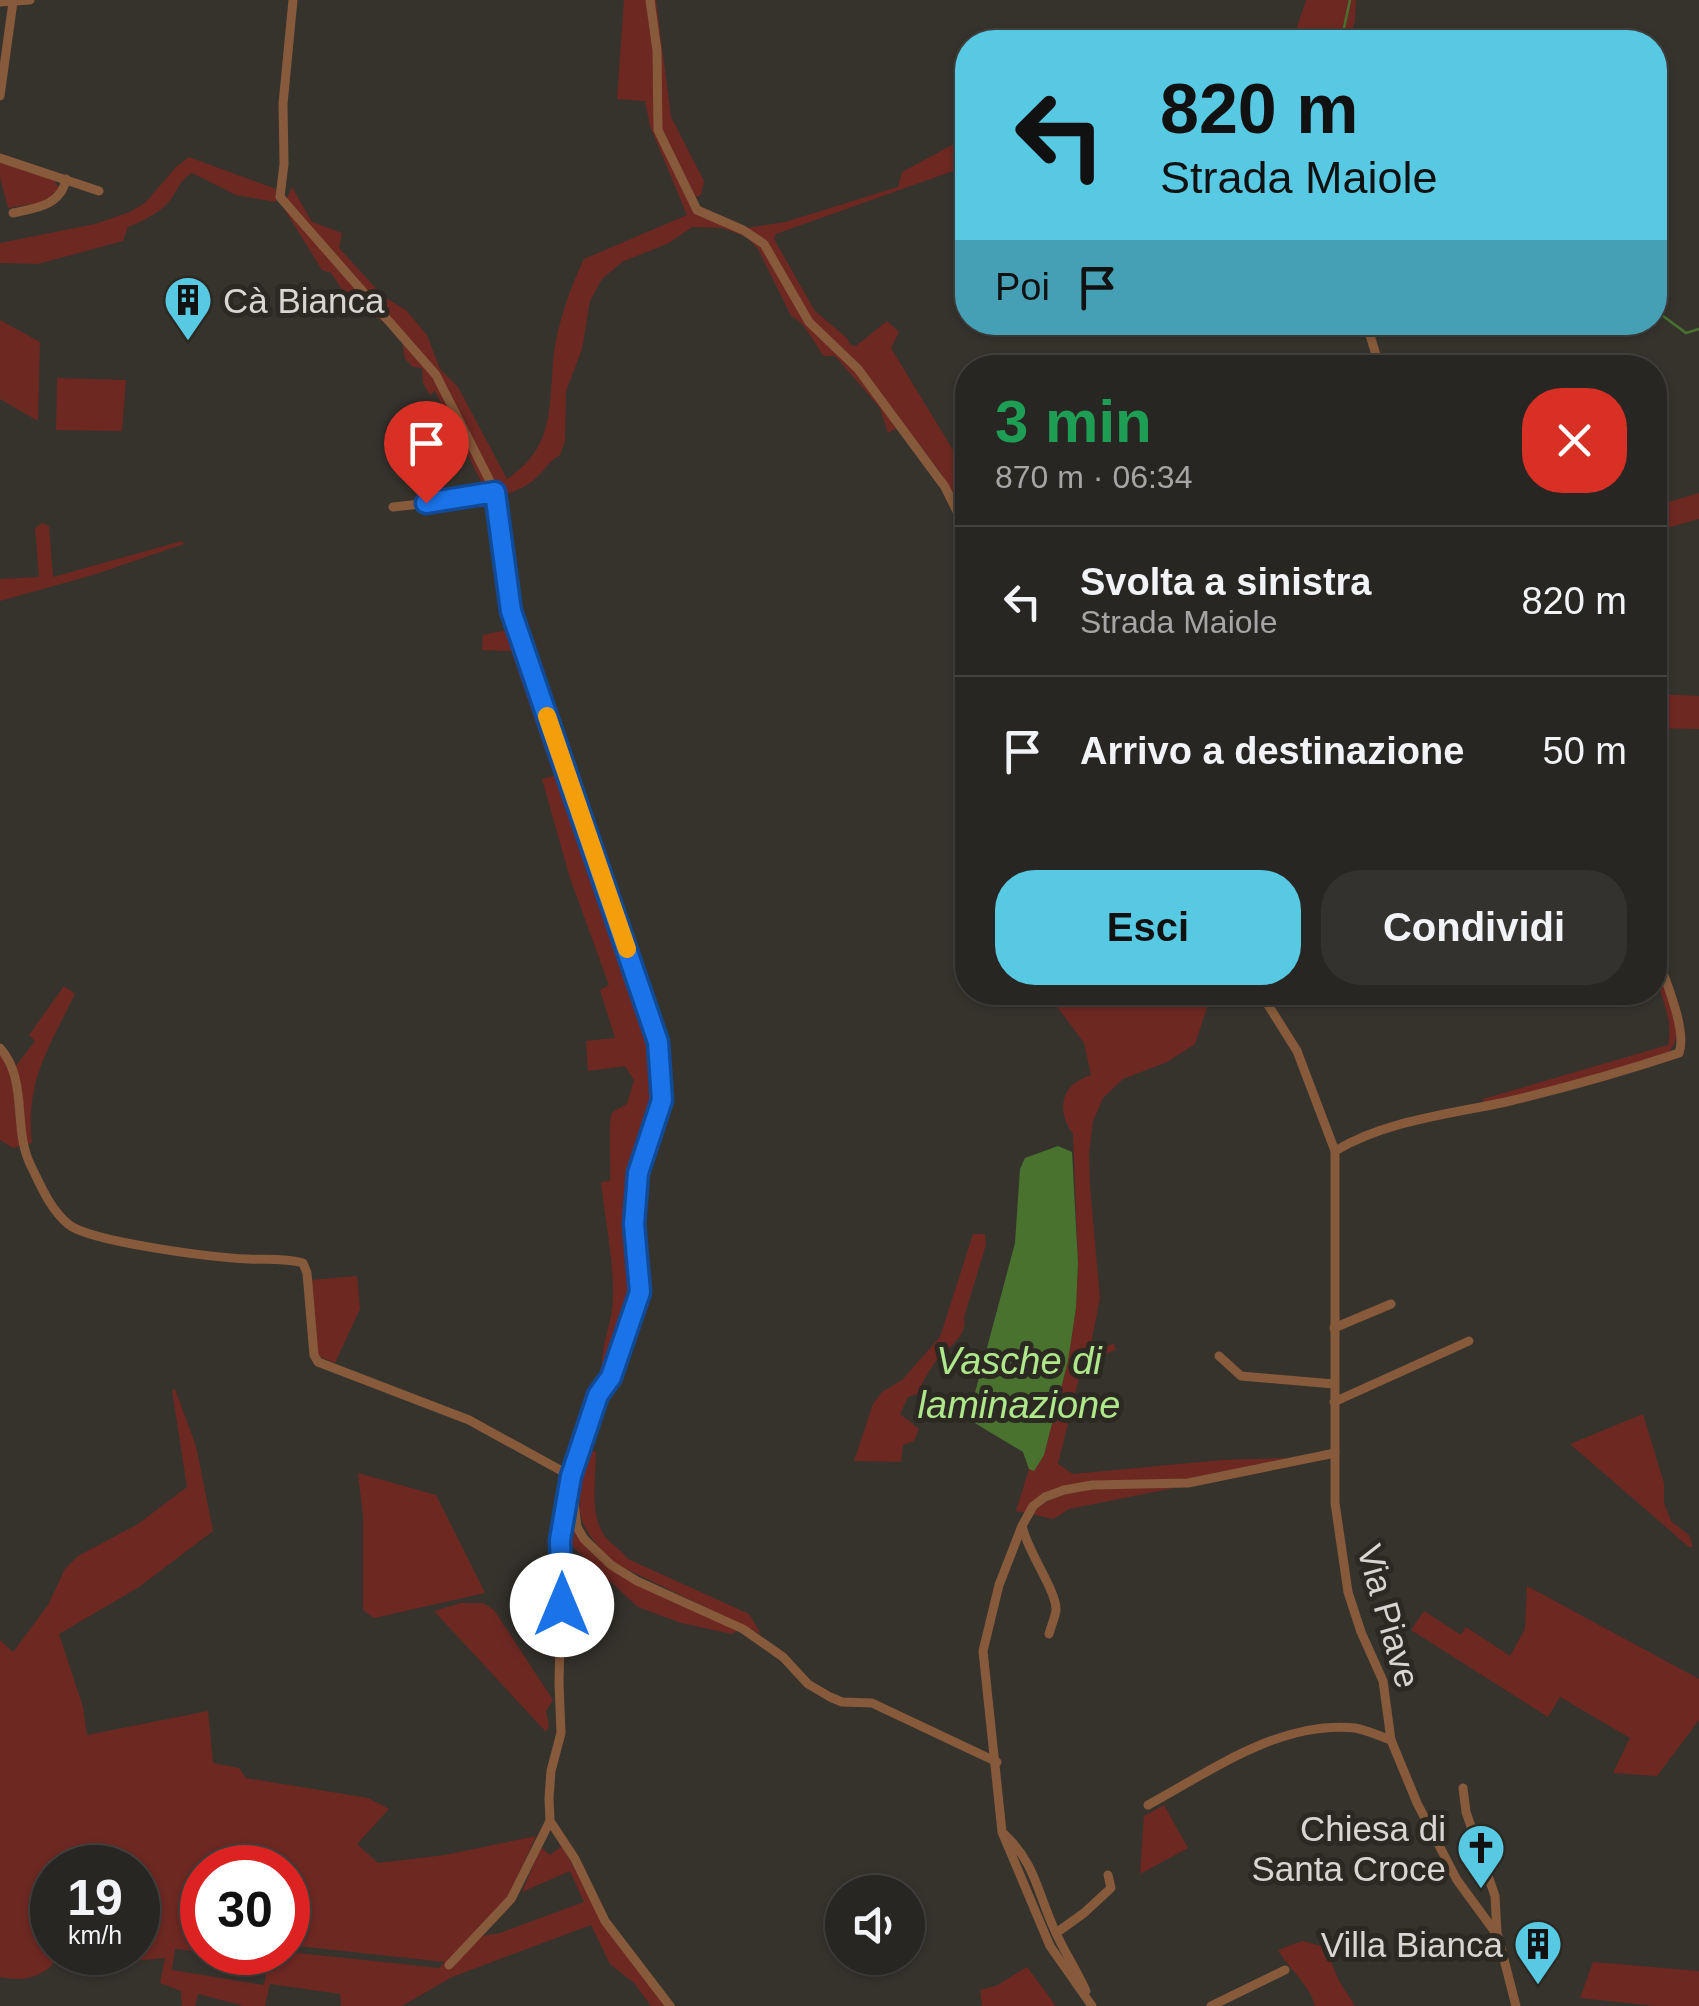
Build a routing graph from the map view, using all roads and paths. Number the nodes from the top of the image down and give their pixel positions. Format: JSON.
{"nodes":[{"id":1,"x":30,"y":0,"type":"edge"},
{"id":2,"x":293,"y":0,"type":"edge"},
{"id":3,"x":650,"y":0,"type":"edge"},
{"id":4,"x":0,"y":2,"type":"edge"},
{"id":5,"x":13,"y":2,"type":"edge"},
{"id":6,"x":0,"y":96,"type":"edge"},
{"id":7,"x":0,"y":158,"type":"edge"},
{"id":8,"x":66,"y":179,"type":"junction"},
{"id":9,"x":99,"y":191,"type":"dead end"},
{"id":10,"x":12,"y":213,"type":"dead end"},
{"id":11,"x":495,"y":492,"type":"junction"},
{"id":12,"x":393,"y":507,"type":"dead end"},
{"id":13,"x":955,"y":507,"type":"edge"},
{"id":14,"x":1667,"y":987,"type":"edge"},
{"id":15,"x":1268,"y":1005,"type":"edge"},
{"id":16,"x":0,"y":1048,"type":"edge"},
{"id":17,"x":1335,"y":1151,"type":"junction"},
{"id":18,"x":1392,"y":1304,"type":"dead end"},
{"id":19,"x":1334,"y":1328,"type":"junction"},
{"id":20,"x":1468,"y":1342,"type":"dead end"},
{"id":21,"x":1219,"y":1356,"type":"dead end"},
{"id":22,"x":1334,"y":1384,"type":"junction"},
{"id":23,"x":1334,"y":1402,"type":"junction"},
{"id":24,"x":1335,"y":1452,"type":"junction"},
{"id":25,"x":571,"y":1476,"type":"junction"},
{"id":26,"x":1022,"y":1526,"type":"junction"},
{"id":27,"x":1049,"y":1634,"type":"dead end"},
{"id":28,"x":1391,"y":1740,"type":"junction"},
{"id":29,"x":996,"y":1762,"type":"junction"},
{"id":30,"x":1463,"y":1788,"type":"dead end"},
{"id":31,"x":1148,"y":1805,"type":"dead end"},
{"id":32,"x":550,"y":1821,"type":"junction"},
{"id":33,"x":1002,"y":1832,"type":"junction"},
{"id":34,"x":1108,"y":1875,"type":"dead end"},
{"id":35,"x":1056,"y":1933,"type":"junction"},
{"id":36,"x":1498,"y":1936,"type":"junction"},
{"id":37,"x":449,"y":1965,"type":"dead end"},
{"id":38,"x":1285,"y":1970,"type":"dead end"},
{"id":39,"x":1089,"y":2003,"type":"edge"},
{"id":40,"x":670,"y":2006,"type":"edge"},
{"id":41,"x":1210,"y":2006,"type":"edge"},
{"id":42,"x":1516,"y":2006,"type":"edge"}],
"edges":[{"from":1,"to":5,"type":"street"},
{"from":2,"to":11,"type":"street"},
{"from":3,"to":13,"type":"street"},
{"from":4,"to":5,"type":"street"},
{"from":5,"to":6,"type":"street"},
{"from":7,"to":8,"type":"street"},
{"from":8,"to":9,"type":"street"},
{"from":8,"to":10,"type":"street"},
{"from":11,"to":12,"type":"street"},
{"from":11,"to":25,"type":"street"},
{"from":14,"to":17,"type":"street"},
{"from":15,"to":17,"type":"street"},
{"from":16,"to":25,"type":"street"},
{"from":17,"to":19,"type":"street","name":"Via Piave"},
{"from":18,"to":19,"type":"street"},
{"from":19,"to":22,"type":"street","name":"Via Piave"},
{"from":20,"to":23,"type":"street"},
{"from":21,"to":22,"type":"street"},
{"from":22,"to":23,"type":"street","name":"Via Piave"},
{"from":23,"to":24,"type":"street","name":"Via Piave"},
{"from":24,"to":26,"type":"street"},
{"from":24,"to":28,"type":"street","name":"Via Piave"},
{"from":25,"to":29,"type":"street"},
{"from":25,"to":32,"type":"street"},
{"from":26,"to":27,"type":"street"},
{"from":26,"to":29,"type":"street"},
{"from":28,"to":31,"type":"street"},
{"from":28,"to":36,"type":"street","name":"Via Piave"},
{"from":29,"to":33,"type":"street"},
{"from":30,"to":36,"type":"street"},
{"from":32,"to":37,"type":"street"},
{"from":32,"to":40,"type":"street"},
{"from":33,"to":35,"type":"street"},
{"from":33,"to":39,"type":"street"},
{"from":34,"to":35,"type":"street"},
{"from":35,"to":39,"type":"street"},
{"from":36,"to":42,"type":"street","name":"Via Piave"},
{"from":38,"to":41,"type":"street"}]}
